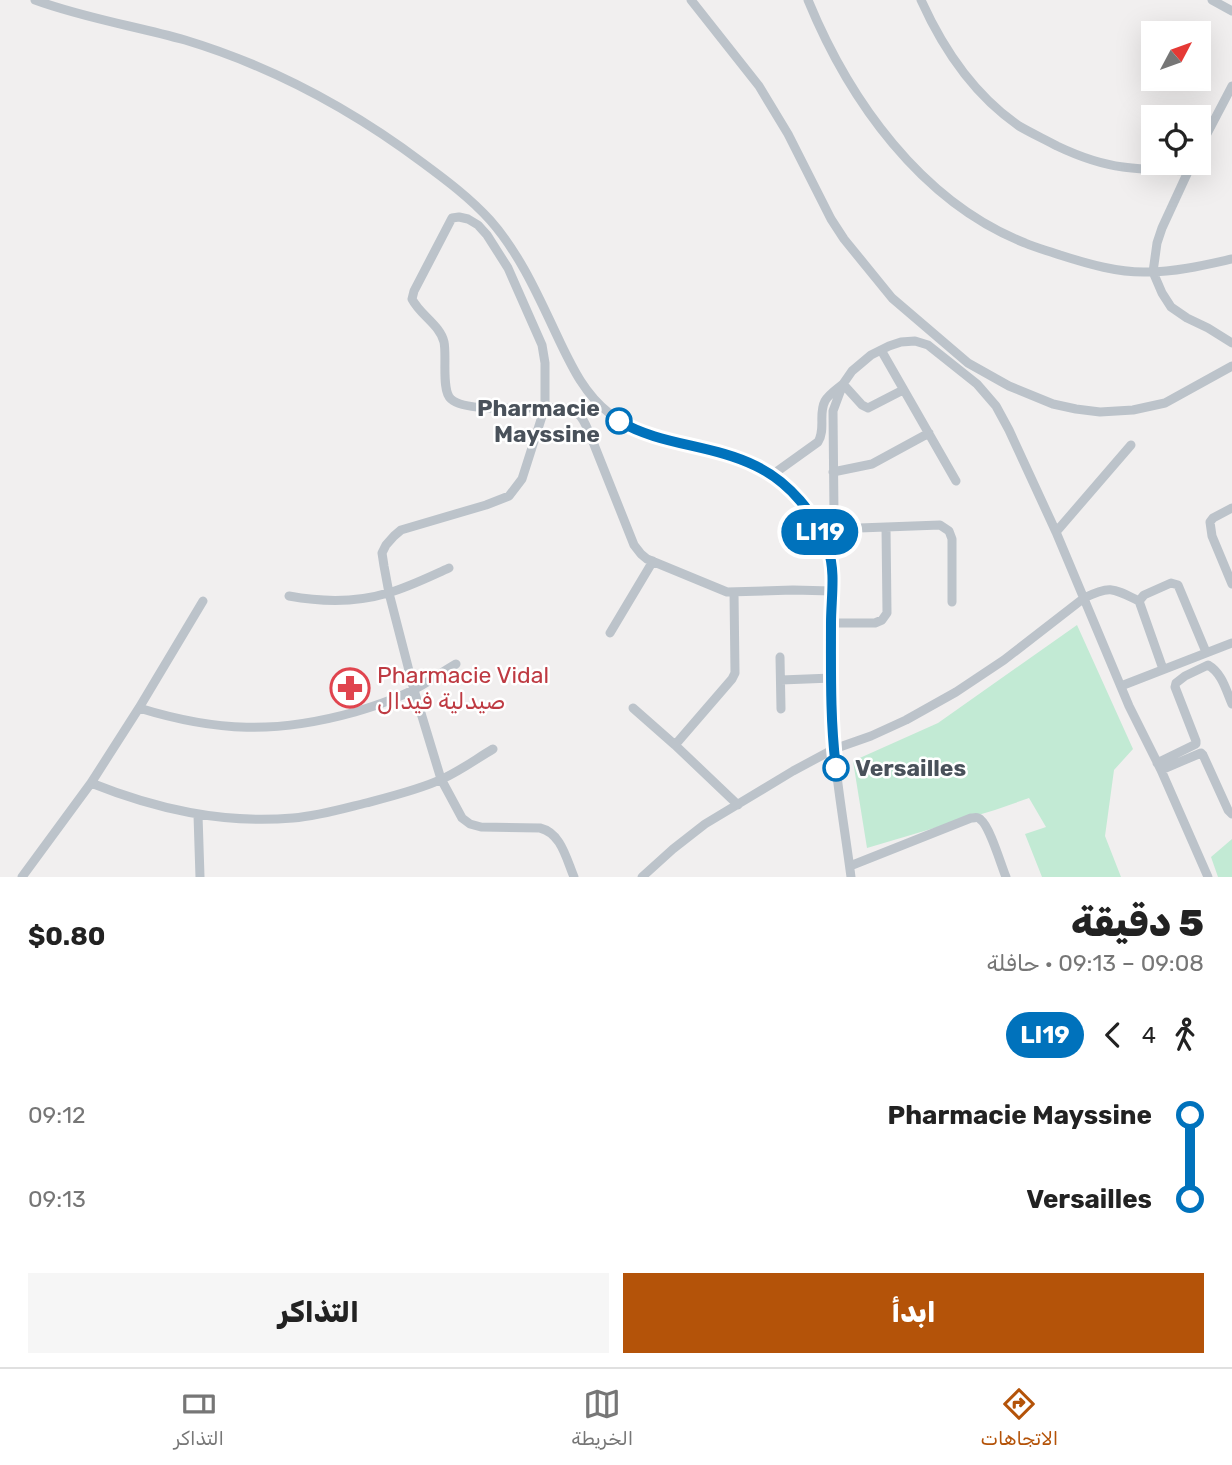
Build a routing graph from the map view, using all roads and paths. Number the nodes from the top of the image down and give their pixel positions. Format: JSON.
{"nodes":[{"id":1,"x":35,"y":0,"type":"edge"},
{"id":2,"x":691,"y":0,"type":"edge"},
{"id":3,"x":808,"y":0,"type":"edge"},
{"id":4,"x":921,"y":0,"type":"edge"},
{"id":5,"x":1212,"y":0,"type":"edge"},
{"id":6,"x":1232,"y":11,"type":"edge"},
{"id":7,"x":1232,"y":86,"type":"edge"},
{"id":8,"x":1211,"y":126,"type":"edge"},
{"id":9,"x":1141,"y":167,"type":"edge"},
{"id":10,"x":1186,"y":175,"type":"edge"},
{"id":11,"x":1232,"y":259,"type":"edge"},
{"id":12,"x":1153,"y":272,"type":"junction"},
{"id":13,"x":1232,"y":343,"type":"edge"},
{"id":14,"x":881,"y":350,"type":"junction"},
{"id":15,"x":1232,"y":366,"type":"edge"},
{"id":16,"x":843,"y":384,"type":"junction"},
{"id":17,"x":903,"y":390,"type":"junction"},
{"id":18,"x":545,"y":407,"type":"junction"},
{"id":19,"x":929,"y":433,"type":"junction"},
{"id":20,"x":1131,"y":445,"type":"dead end"},
{"id":21,"x":833,"y":472,"type":"junction"},
{"id":22,"x":772,"y":475,"type":"junction"},
{"id":23,"x":956,"y":481,"type":"dead end"},
{"id":24,"x":1232,"y":508,"type":"edge"},
{"id":25,"x":886,"y":527,"type":"junction"},
{"id":26,"x":832,"y":529,"type":"junction"},
{"id":27,"x":1056,"y":532,"type":"junction"},
{"id":28,"x":825,"y":542,"type":"junction"},
{"id":29,"x":653,"y":561,"type":"junction"},
{"id":30,"x":449,"y":568,"type":"dead end"},
{"id":31,"x":1232,"y":584,"type":"edge"},
{"id":32,"x":734,"y":592,"type":"junction"},
{"id":33,"x":832,"y":592,"type":"junction"},
{"id":34,"x":389,"y":593,"type":"junction"},
{"id":35,"x":289,"y":596,"type":"dead end"},
{"id":36,"x":1084,"y":598,"type":"junction"},
{"id":37,"x":203,"y":601,"type":"dead end"},
{"id":38,"x":1139,"y":601,"type":"junction"},
{"id":39,"x":952,"y":603,"type":"dead end"},
{"id":40,"x":831,"y":623,"type":"junction"},
{"id":41,"x":610,"y":633,"type":"dead end"},
{"id":42,"x":1232,"y":643,"type":"edge"},
{"id":43,"x":1206,"y":652,"type":"junction"},
{"id":44,"x":780,"y":657,"type":"dead end"},
{"id":45,"x":456,"y":664,"type":"dead end"},
{"id":46,"x":1163,"y":669,"type":"junction"},
{"id":47,"x":832,"y":678,"type":"junction"},
{"id":48,"x":781,"y":680,"type":"junction"},
{"id":49,"x":1121,"y":686,"type":"junction"},
{"id":50,"x":414,"y":690,"type":"junction"},
{"id":51,"x":1232,"y":704,"type":"edge"},
{"id":52,"x":139,"y":708,"type":"junction"},
{"id":53,"x":633,"y":708,"type":"dead end"},
{"id":54,"x":781,"y":709,"type":"dead end"},
{"id":55,"x":675,"y":745,"type":"junction"},
{"id":56,"x":493,"y":749,"type":"dead end"},
{"id":57,"x":834,"y":749,"type":"junction"},
{"id":58,"x":1159,"y":767,"type":"junction"},
{"id":59,"x":442,"y":779,"type":"junction"},
{"id":60,"x":91,"y":783,"type":"junction"},
{"id":61,"x":738,"y":805,"type":"junction"},
{"id":62,"x":1232,"y":814,"type":"edge"},
{"id":63,"x":198,"y":815,"type":"junction"},
{"id":64,"x":850,"y":866,"type":"junction"},
{"id":65,"x":22,"y":877,"type":"edge"},
{"id":66,"x":200,"y":877,"type":"edge"},
{"id":67,"x":574,"y":877,"type":"edge"},
{"id":68,"x":642,"y":877,"type":"edge"},
{"id":69,"x":851,"y":877,"type":"edge"},
{"id":70,"x":1006,"y":877,"type":"edge"},
{"id":71,"x":1208,"y":877,"type":"edge"}],
"edges":[{"from":1,"to":22,"type":"street"},
{"from":2,"to":15,"type":"street"},
{"from":3,"to":12,"type":"street"},
{"from":4,"to":9,"type":"street"},
{"from":5,"to":6,"type":"street"},
{"from":7,"to":8,"type":"street"},
{"from":10,"to":12,"type":"street"},
{"from":11,"to":12,"type":"street"},
{"from":12,"to":13,"type":"street"},
{"from":14,"to":16,"type":"street"},
{"from":14,"to":17,"type":"street"},
{"from":14,"to":27,"type":"street"},
{"from":16,"to":17,"type":"street"},
{"from":16,"to":21,"type":"street"},
{"from":16,"to":22,"type":"street"},
{"from":17,"to":19,"type":"street"},
{"from":18,"to":18,"type":"street"},
{"from":18,"to":29,"type":"street"},
{"from":18,"to":34,"type":"street"},
{"from":19,"to":21,"type":"street"},
{"from":19,"to":23,"type":"street"},
{"from":20,"to":27,"type":"street"},
{"from":21,"to":26,"type":"street"},
{"from":22,"to":28,"type":"street"},
{"from":24,"to":31,"type":"street"},
{"from":25,"to":26,"type":"street"},
{"from":25,"to":39,"type":"street"},
{"from":25,"to":40,"type":"street"},
{"from":26,"to":28,"type":"street"},
{"from":27,"to":36,"type":"street"},
{"from":28,"to":33,"type":"street"},
{"from":29,"to":32,"type":"street"},
{"from":29,"to":41,"type":"street"},
{"from":30,"to":34,"type":"street"},
{"from":32,"to":33,"type":"street"},
{"from":32,"to":55,"type":"street"},
{"from":33,"to":40,"type":"street"},
{"from":34,"to":35,"type":"street"},
{"from":34,"to":50,"type":"street"},
{"from":36,"to":38,"type":"street"},
{"from":36,"to":49,"type":"street"},
{"from":36,"to":57,"type":"street"},
{"from":37,"to":52,"type":"street"},
{"from":38,"to":43,"type":"street"},
{"from":38,"to":46,"type":"street"},
{"from":40,"to":47,"type":"street"},
{"from":42,"to":43,"type":"street"},
{"from":43,"to":46,"type":"street"},
{"from":44,"to":48,"type":"street"},
{"from":45,"to":50,"type":"street"},
{"from":46,"to":49,"type":"street"},
{"from":47,"to":48,"type":"street"},
{"from":47,"to":57,"type":"street"},
{"from":48,"to":54,"type":"street"},
{"from":49,"to":58,"type":"street"},
{"from":50,"to":52,"type":"street"},
{"from":50,"to":59,"type":"street"},
{"from":51,"to":58,"type":"street"},
{"from":52,"to":60,"type":"street"},
{"from":53,"to":55,"type":"street"},
{"from":55,"to":61,"type":"street"},
{"from":56,"to":59,"type":"street"},
{"from":57,"to":61,"type":"street"},
{"from":57,"to":64,"type":"street"},
{"from":58,"to":62,"type":"street"},
{"from":58,"to":71,"type":"street"},
{"from":59,"to":63,"type":"street"},
{"from":59,"to":67,"type":"street"},
{"from":60,"to":63,"type":"street"},
{"from":60,"to":65,"type":"street"},
{"from":61,"to":68,"type":"street"},
{"from":63,"to":66,"type":"street"},
{"from":64,"to":69,"type":"street"},
{"from":64,"to":70,"type":"street"}]}
